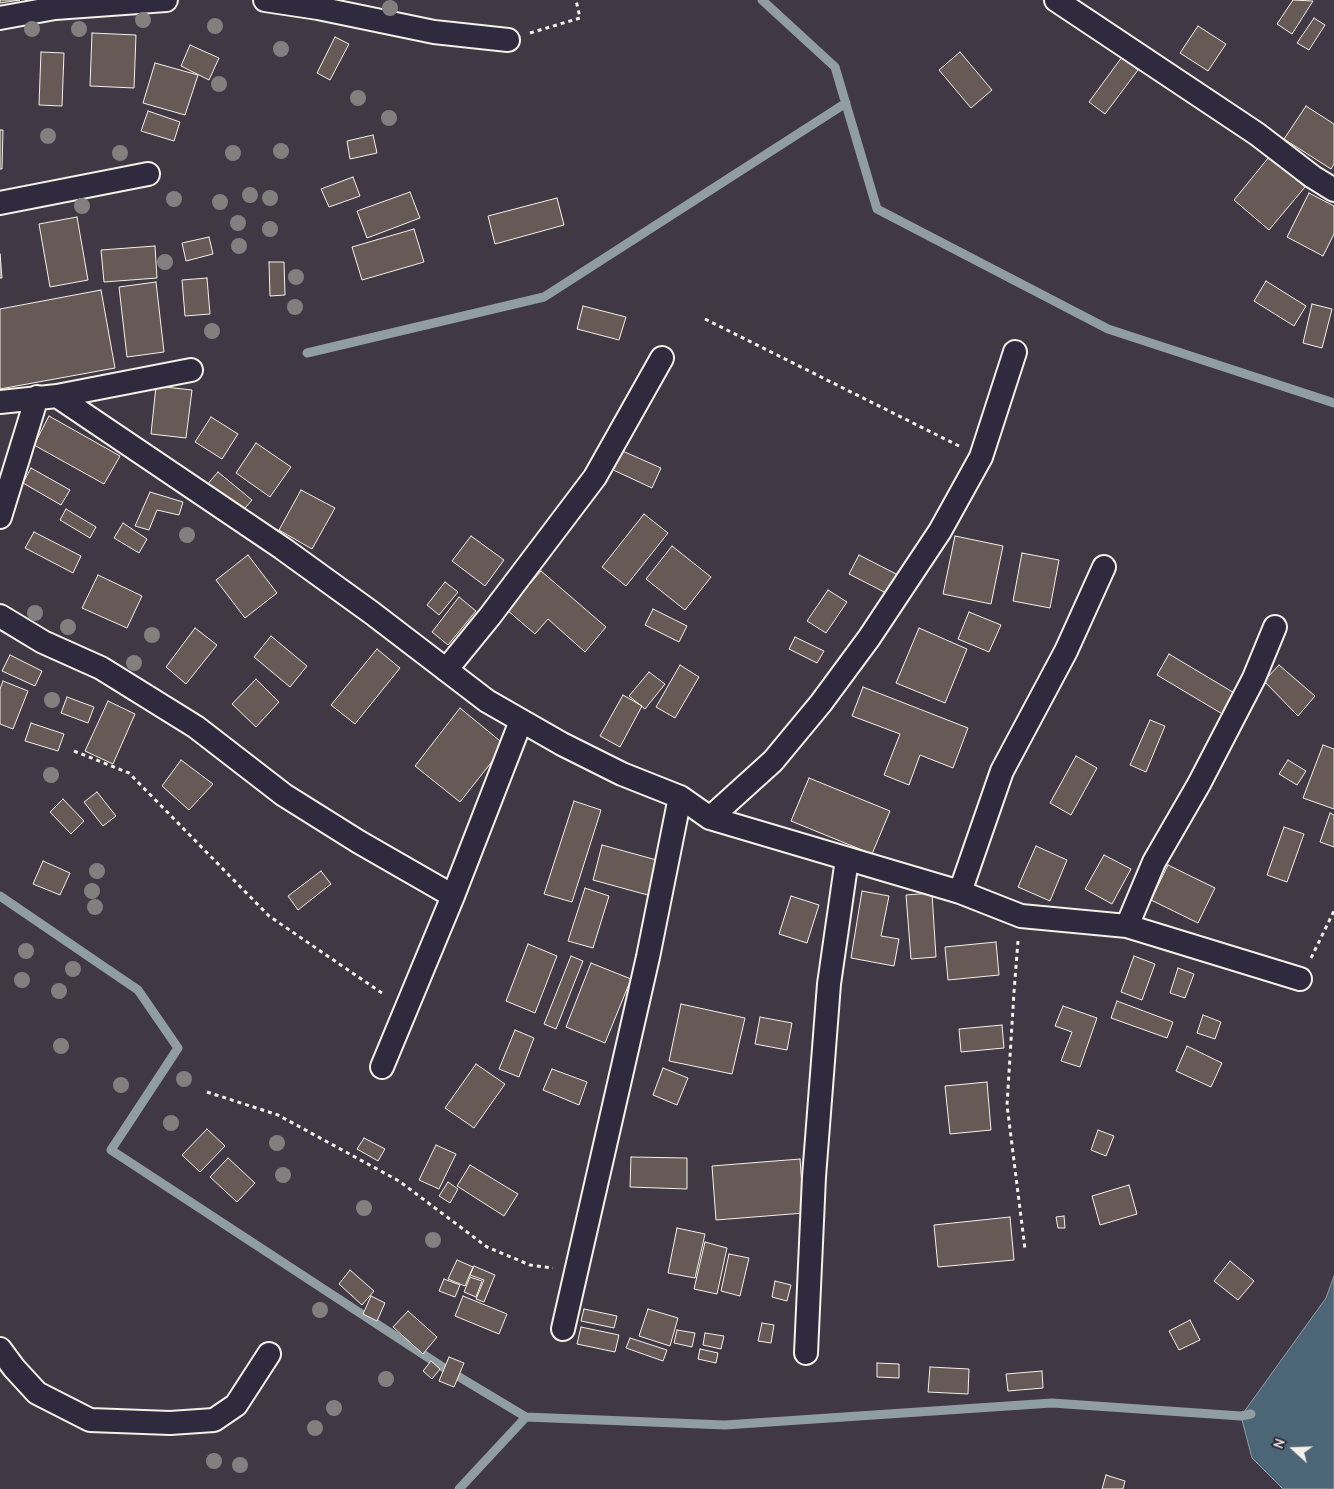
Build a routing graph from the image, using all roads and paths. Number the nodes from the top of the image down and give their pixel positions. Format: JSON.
{"nodes":[{"id":1,"x":166,"y":0,"type":"edge"},
{"id":2,"x":264,"y":0,"type":"edge"},
{"id":3,"x":576,"y":0,"type":"edge"},
{"id":4,"x":1056,"y":0,"type":"edge"},
{"id":5,"x":0,"y":18,"type":"edge"},
{"id":6,"x":508,"y":40,"type":"joint"},
{"id":7,"x":148,"y":174,"type":"dead end"},
{"id":8,"x":1334,"y":190,"type":"edge"},
{"id":9,"x":0,"y":203,"type":"edge"},
{"id":10,"x":705,"y":319,"type":"dead end"},
{"id":11,"x":1015,"y":352,"type":"dead end"},
{"id":12,"x":662,"y":358,"type":"dead end"},
{"id":13,"x":191,"y":370,"type":"dead end"},
{"id":14,"x":47,"y":396,"type":"junction"},
{"id":15,"x":0,"y":402,"type":"edge"},
{"id":16,"x":980,"y":457,"type":"junction"},
{"id":17,"x":0,"y":517,"type":"edge"},
{"id":18,"x":1104,"y":567,"type":"dead end"},
{"id":19,"x":0,"y":616,"type":"edge"},
{"id":20,"x":1275,"y":627,"type":"dead end"},
{"id":21,"x":446,"y":670,"type":"junction"},
{"id":22,"x":521,"y":721,"type":"junction"},
{"id":23,"x":74,"y":751,"type":"dead end"},
{"id":24,"x":680,"y":797,"type":"junction"},
{"id":25,"x":710,"y":818,"type":"junction"},
{"id":26,"x":847,"y":860,"type":"junction"},
{"id":27,"x":960,"y":892,"type":"junction"},
{"id":28,"x":453,"y":896,"type":"junction"},
{"id":29,"x":1334,"y":911,"type":"edge"},
{"id":30,"x":1021,"y":916,"type":"junction"},
{"id":31,"x":1126,"y":926,"type":"junction"},
{"id":32,"x":1300,"y":979,"type":"joint"},
{"id":33,"x":406,"y":1009,"type":"junction"},
{"id":34,"x":382,"y":1067,"type":"dead end"},
{"id":35,"x":207,"y":1092,"type":"dead end"},
{"id":36,"x":1025,"y":1249,"type":"dead end"},
{"id":37,"x":576,"y":1272,"type":"junction"},
{"id":38,"x":563,"y":1329,"type":"dead end"},
{"id":39,"x":0,"y":1349,"type":"edge"},
{"id":40,"x":806,"y":1353,"type":"dead end"},
{"id":41,"x":269,"y":1354,"type":"dead end"}],
"edges":[{"from":1,"to":5,"type":"street"},
{"from":2,"to":6,"type":"street"},
{"from":3,"to":6,"type":"path"},
{"from":4,"to":8,"type":"street"},
{"from":7,"to":9,"type":"street"},
{"from":10,"to":16,"type":"path"},
{"from":11,"to":16,"type":"street"},
{"from":12,"to":21,"type":"street"},
{"from":13,"to":14,"type":"street"},
{"from":14,"to":15,"type":"street"},
{"from":14,"to":17,"type":"street"},
{"from":14,"to":21,"type":"street"},
{"from":16,"to":25,"type":"street"},
{"from":18,"to":27,"type":"street"},
{"from":19,"to":28,"type":"street"},
{"from":20,"to":31,"type":"street"},
{"from":21,"to":22,"type":"street"},
{"from":22,"to":24,"type":"street"},
{"from":22,"to":28,"type":"street"},
{"from":23,"to":33,"type":"path"},
{"from":24,"to":25,"type":"street"},
{"from":24,"to":37,"type":"street"},
{"from":25,"to":26,"type":"street"},
{"from":26,"to":27,"type":"street"},
{"from":26,"to":40,"type":"street"},
{"from":27,"to":30,"type":"street"},
{"from":28,"to":33,"type":"street"},
{"from":29,"to":32,"type":"path"},
{"from":30,"to":31,"type":"street"},
{"from":30,"to":36,"type":"path"},
{"from":31,"to":32,"type":"street"},
{"from":33,"to":34,"type":"street"},
{"from":35,"to":37,"type":"path"},
{"from":37,"to":38,"type":"street"},
{"from":39,"to":41,"type":"street"}]}
